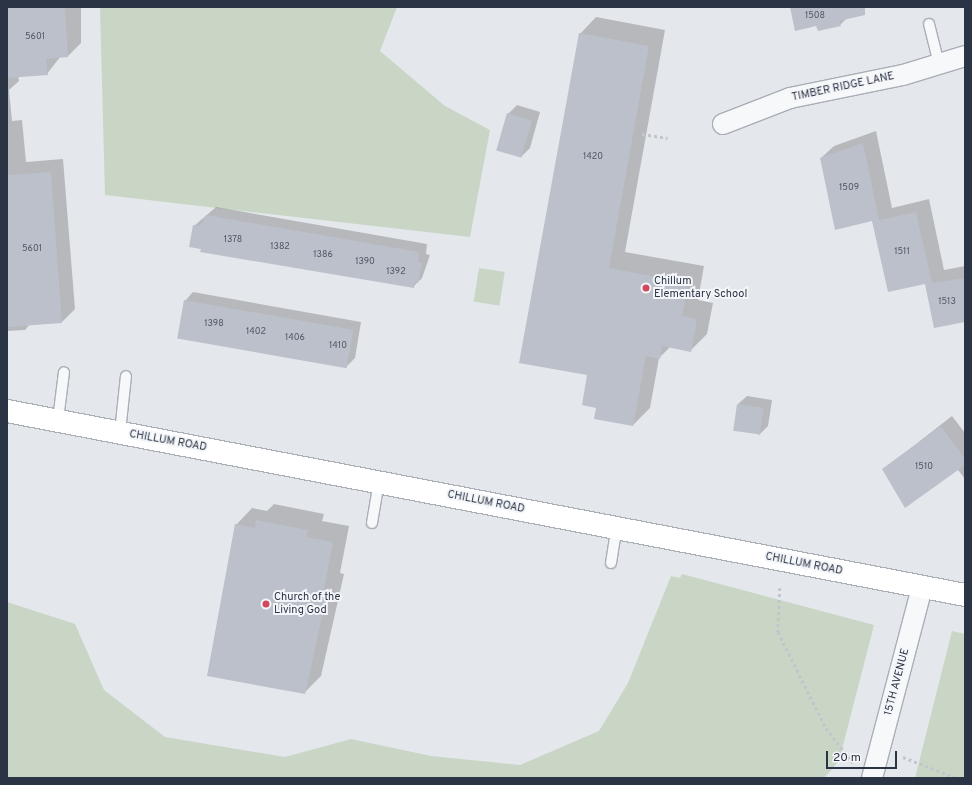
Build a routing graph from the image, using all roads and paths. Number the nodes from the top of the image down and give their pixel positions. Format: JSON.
{"nodes":[{"id":1,"x":928,"y":24,"type":"dead end"},
{"id":2,"x":965,"y":56,"type":"edge"},
{"id":3,"x":939,"y":64,"type":"junction"},
{"id":4,"x":723,"y":124,"type":"dead end"},
{"id":5,"x":642,"y":134,"type":"dead end"},
{"id":6,"x":668,"y":138,"type":"dead end"},
{"id":7,"x":64,"y":372,"type":"dead end"},
{"id":8,"x":126,"y":376,"type":"dead end"},
{"id":9,"x":7,"y":411,"type":"edge"},
{"id":10,"x":58,"y":420,"type":"junction"},
{"id":11,"x":120,"y":432,"type":"junction"},
{"id":12,"x":379,"y":481,"type":"junction"},
{"id":13,"x":372,"y":523,"type":"dead end"},
{"id":14,"x":617,"y":528,"type":"junction"},
{"id":15,"x":611,"y":563,"type":"dead end"},
{"id":16,"x":922,"y":587,"type":"junction"},
{"id":17,"x":780,"y":588,"type":"dead end"},
{"id":18,"x":965,"y":595,"type":"edge"},
{"id":19,"x":903,"y":757,"type":"dead end"},
{"id":20,"x":855,"y":766,"type":"dead end"},
{"id":21,"x":872,"y":778,"type":"edge"},
{"id":22,"x":957,"y":778,"type":"edge"}],
"edges":[{"from":1,"to":3,"type":"lane"},
{"from":2,"to":3,"type":"street","name":"TIMBER RIDGE LANE"},
{"from":3,"to":4,"type":"street","name":"TIMBER RIDGE LANE"},
{"from":5,"to":6,"type":"path"},
{"from":7,"to":10,"type":"lane"},
{"from":8,"to":11,"type":"lane"},
{"from":9,"to":10,"type":"main road","name":"CHILLUM ROAD"},
{"from":10,"to":11,"type":"main road","name":"CHILLUM ROAD"},
{"from":11,"to":12,"type":"main road","name":"CHILLUM ROAD"},
{"from":12,"to":13,"type":"lane"},
{"from":12,"to":14,"type":"main road","name":"CHILLUM ROAD"},
{"from":14,"to":15,"type":"lane"},
{"from":14,"to":16,"type":"main road","name":"CHILLUM ROAD"},
{"from":16,"to":18,"type":"main road","name":"CHILLUM ROAD"},
{"from":16,"to":21,"type":"street","name":"15TH AVENUE"},
{"from":17,"to":20,"type":"path"},
{"from":19,"to":22,"type":"path"}]}
